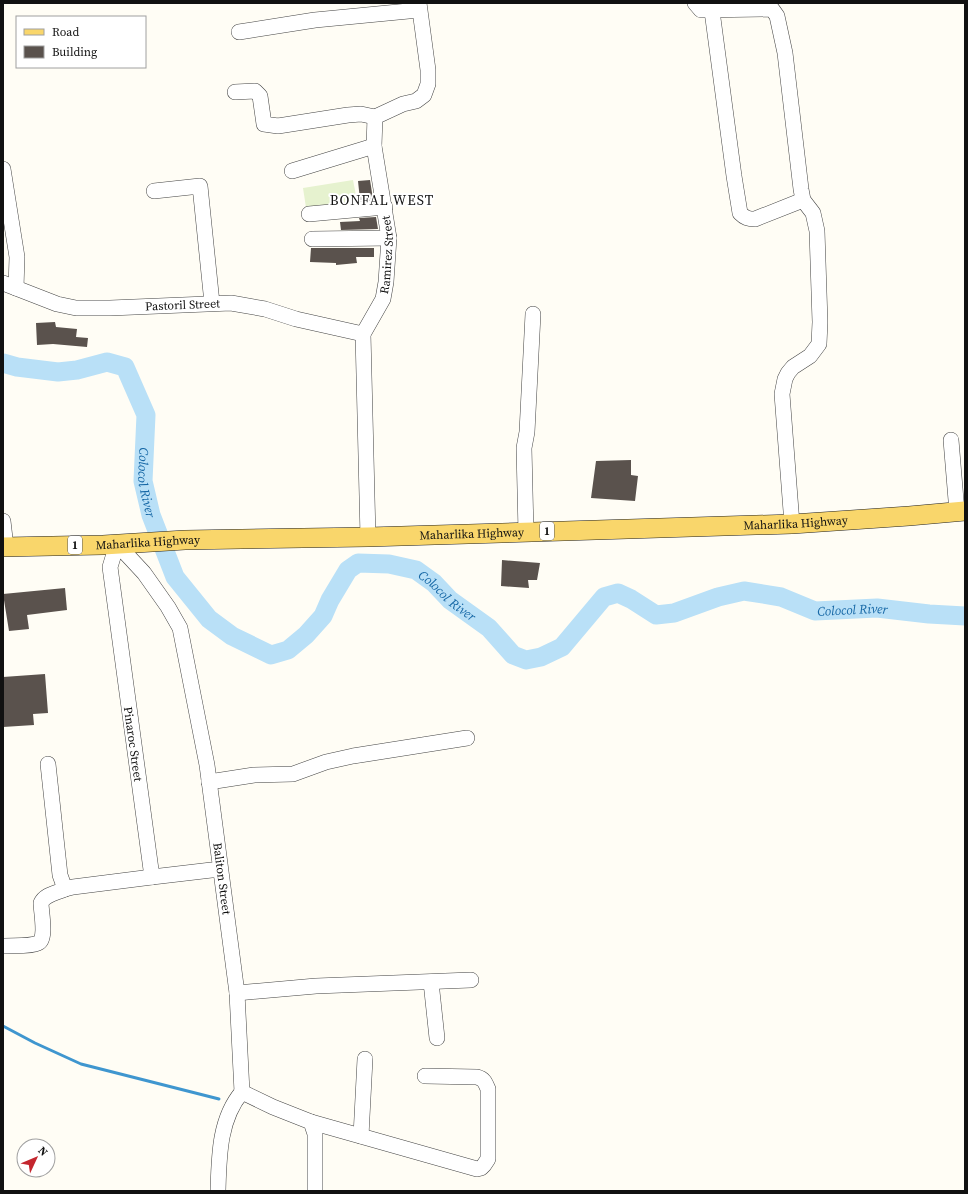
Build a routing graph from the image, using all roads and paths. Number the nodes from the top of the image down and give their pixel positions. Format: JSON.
{"nodes":[{"id":1,"x":696,"y":3,"type":"edge"},
{"id":2,"x":419,"y":6,"type":"edge"},
{"id":3,"x":778,"y":7,"type":"edge"},
{"id":4,"x":712,"y":11,"type":"junction"},
{"id":5,"x":238,"y":32,"type":"dead end"},
{"id":6,"x":234,"y":92,"type":"dead end"},
{"id":7,"x":375,"y":117,"type":"junction"},
{"id":8,"x":374,"y":146,"type":"junction"},
{"id":9,"x":3,"y":169,"type":"edge"},
{"id":10,"x":292,"y":171,"type":"dead end"},
{"id":11,"x":154,"y":191,"type":"dead end"},
{"id":12,"x":803,"y":200,"type":"junction"},
{"id":13,"x":385,"y":207,"type":"junction"},
{"id":14,"x":309,"y":214,"type":"dead end"},
{"id":15,"x":389,"y":238,"type":"junction"},
{"id":16,"x":312,"y":239,"type":"dead end"},
{"id":17,"x":9,"y":286,"type":"edge"},
{"id":18,"x":212,"y":303,"type":"junction"},
{"id":19,"x":533,"y":314,"type":"dead end"},
{"id":20,"x":363,"y":334,"type":"junction"},
{"id":21,"x":951,"y":440,"type":"dead end"},
{"id":22,"x":961,"y":511,"type":"edge"},
{"id":23,"x":3,"y":521,"type":"edge"},
{"id":24,"x":792,"y":524,"type":"junction"},
{"id":25,"x":526,"y":532,"type":"junction"},
{"id":26,"x":368,"y":537,"type":"junction"},
{"id":27,"x":117,"y":544,"type":"junction"},
{"id":28,"x":4,"y":547,"type":"edge"},
{"id":29,"x":467,"y":738,"type":"dead end"},
{"id":30,"x":48,"y":764,"type":"dead end"},
{"id":31,"x":209,"y":782,"type":"junction"},
{"id":32,"x":220,"y":869,"type":"junction"},
{"id":33,"x":152,"y":877,"type":"junction"},
{"id":34,"x":65,"y":889,"type":"junction"},
{"id":35,"x":3,"y":946,"type":"edge"},
{"id":36,"x":471,"y":980,"type":"dead end"},
{"id":37,"x":431,"y":982,"type":"junction"},
{"id":38,"x":237,"y":993,"type":"junction"},
{"id":39,"x":437,"y":1038,"type":"dead end"},
{"id":40,"x":365,"y":1059,"type":"dead end"},
{"id":41,"x":425,"y":1076,"type":"dead end"},
{"id":42,"x":242,"y":1092,"type":"junction"},
{"id":43,"x":311,"y":1122,"type":"junction"},
{"id":44,"x":361,"y":1136,"type":"junction"},
{"id":45,"x":218,"y":1191,"type":"edge"},
{"id":46,"x":315,"y":1191,"type":"edge"}],
"edges":[{"from":1,"to":4,"type":"street"},
{"from":2,"to":5,"type":"street"},
{"from":2,"to":7,"type":"street"},
{"from":3,"to":4,"type":"street"},
{"from":3,"to":12,"type":"street"},
{"from":4,"to":12,"type":"street"},
{"from":6,"to":7,"type":"street"},
{"from":7,"to":8,"type":"street","name":"Ramirez Street"},
{"from":8,"to":10,"type":"street"},
{"from":8,"to":13,"type":"street","name":"Ramirez Street"},
{"from":9,"to":17,"type":"street"},
{"from":11,"to":18,"type":"street"},
{"from":12,"to":24,"type":"street"},
{"from":13,"to":14,"type":"street"},
{"from":13,"to":15,"type":"street","name":"Ramirez Street"},
{"from":15,"to":16,"type":"street"},
{"from":15,"to":20,"type":"street","name":"Ramirez Street"},
{"from":17,"to":18,"type":"street","name":"Pastoril Street"},
{"from":18,"to":20,"type":"street","name":"Pastoril Street"},
{"from":19,"to":25,"type":"street"},
{"from":20,"to":26,"type":"street"},
{"from":21,"to":22,"type":"street"},
{"from":22,"to":24,"type":"main road","name":"Maharlika Highway","number":"1"},
{"from":23,"to":28,"type":"street"},
{"from":24,"to":25,"type":"main road","name":"Maharlika Highway","number":"1"},
{"from":25,"to":26,"type":"main road","name":"Maharlika Highway","number":"1"},
{"from":26,"to":27,"type":"main road","name":"Maharlika Highway","number":"1"},
{"from":27,"to":28,"type":"main road","name":"Maharlika Highway","number":"1"},
{"from":27,"to":31,"type":"street","name":"Baliton Street"},
{"from":27,"to":33,"type":"street","name":"Pinaroc Street"},
{"from":29,"to":31,"type":"street"},
{"from":30,"to":34,"type":"street"},
{"from":31,"to":32,"type":"street","name":"Baliton Street"},
{"from":32,"to":33,"type":"street"},
{"from":32,"to":38,"type":"street","name":"Baliton Street"},
{"from":33,"to":34,"type":"street"},
{"from":34,"to":35,"type":"street"},
{"from":36,"to":37,"type":"street"},
{"from":37,"to":38,"type":"street"},
{"from":37,"to":39,"type":"street"},
{"from":38,"to":42,"type":"street","name":"Baliton Street"},
{"from":40,"to":44,"type":"street"},
{"from":41,"to":44,"type":"street"},
{"from":42,"to":43,"type":"street"},
{"from":42,"to":45,"type":"street"},
{"from":43,"to":44,"type":"street"},
{"from":43,"to":46,"type":"street"}]}
